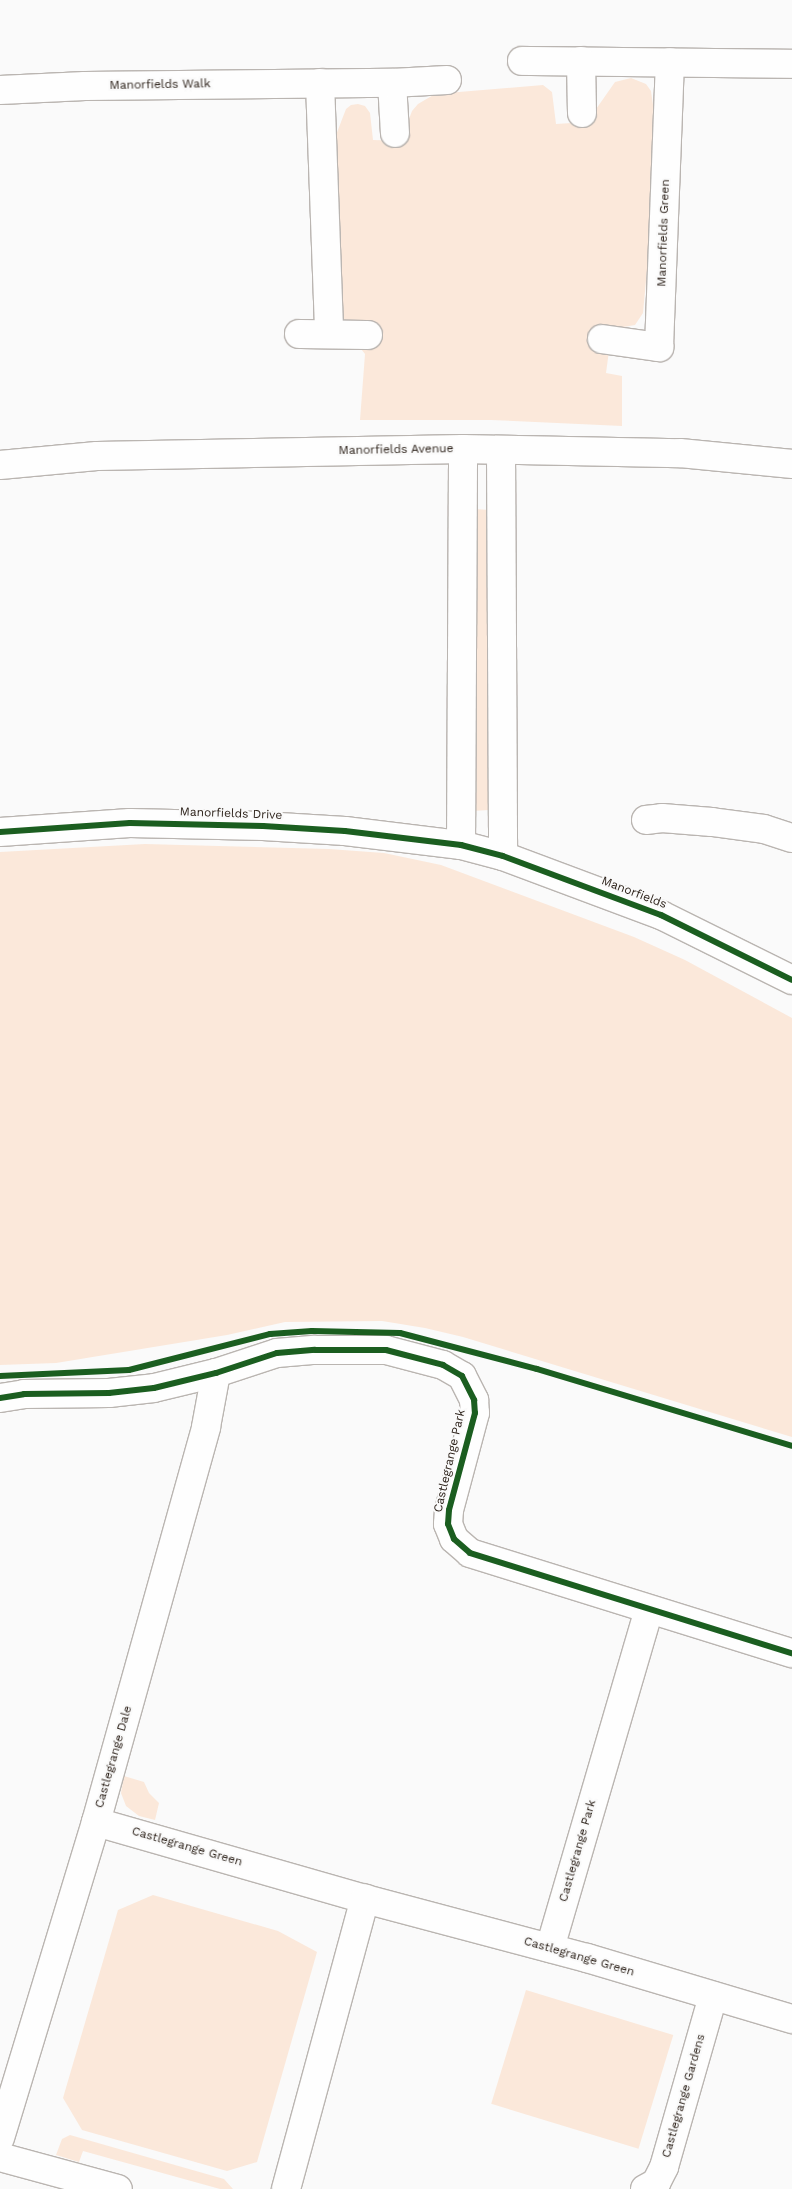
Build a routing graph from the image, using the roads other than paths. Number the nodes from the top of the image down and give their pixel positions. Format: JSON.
{"nodes":[{"id":1,"x":522,"y":61,"type":"dead end"},
{"id":2,"x":581,"y":61,"type":"junction"},
{"id":3,"x":670,"y":62,"type":"junction"},
{"id":4,"x":792,"y":64,"type":"edge"},
{"id":5,"x":446,"y":80,"type":"dead end"},
{"id":6,"x":320,"y":83,"type":"junction"},
{"id":7,"x":392,"y":83,"type":"junction"},
{"id":8,"x":0,"y":90,"type":"edge"},
{"id":9,"x":582,"y":113,"type":"dead end"},
{"id":10,"x":395,"y":133,"type":"dead end"},
{"id":11,"x":329,"y":333,"type":"junction"},
{"id":12,"x":299,"y":334,"type":"dead end"},
{"id":13,"x":368,"y":335,"type":"dead end"},
{"id":14,"x":602,"y":339,"type":"dead end"},
{"id":15,"x":463,"y":449,"type":"junction"},
{"id":16,"x":501,"y":450,"type":"junction"},
{"id":17,"x":792,"y":464,"type":"edge"},
{"id":18,"x":0,"y":465,"type":"edge"},
{"id":19,"x":646,"y":820,"type":"dead end"},
{"id":20,"x":0,"y":832,"type":"edge"},
{"id":21,"x":792,"y":838,"type":"edge"},
{"id":22,"x":462,"y":845,"type":"junction"},
{"id":23,"x":504,"y":856,"type":"junction"},
{"id":24,"x":792,"y":980,"type":"edge"},
{"id":25,"x":216,"y":1373,"type":"junction"},
{"id":26,"x":0,"y":1398,"type":"edge"},
{"id":27,"x":649,"y":1610,"type":"junction"},
{"id":28,"x":792,"y":1653,"type":"edge"},
{"id":29,"x":96,"y":1822,"type":"junction"},
{"id":30,"x":365,"y":1899,"type":"junction"},
{"id":31,"x":550,"y":1948,"type":"junction"},
{"id":32,"x":713,"y":1996,"type":"junction"},
{"id":33,"x":792,"y":2019,"type":"edge"},
{"id":34,"x":0,"y":2138,"type":"edge"},
{"id":35,"x":0,"y":2157,"type":"edge"},
{"id":36,"x":118,"y":2189,"type":"edge"},
{"id":37,"x":286,"y":2189,"type":"edge"},
{"id":38,"x":645,"y":2189,"type":"edge"}],
"edges":[{"from":1,"to":2,"type":"street"},
{"from":2,"to":3,"type":"street"},
{"from":2,"to":9,"type":"street"},
{"from":3,"to":4,"type":"street"},
{"from":3,"to":14,"type":"street","name":"Manorfields Green"},
{"from":5,"to":7,"type":"street","name":"Manorfields Walk"},
{"from":6,"to":7,"type":"street","name":"Manorfields Walk"},
{"from":6,"to":8,"type":"street","name":"Manorfields Walk"},
{"from":6,"to":11,"type":"street"},
{"from":7,"to":10,"type":"street"},
{"from":11,"to":12,"type":"street"},
{"from":11,"to":13,"type":"street"},
{"from":15,"to":16,"type":"street","name":"Manorfields Avenue"},
{"from":15,"to":18,"type":"street","name":"Manorfields Avenue"},
{"from":15,"to":22,"type":"street"},
{"from":16,"to":17,"type":"street","name":"Manorfields Avenue"},
{"from":16,"to":23,"type":"street"},
{"from":19,"to":21,"type":"street"},
{"from":20,"to":22,"type":"street","name":"Manorfields Drive"},
{"from":22,"to":23,"type":"street","name":"Manorfields"},
{"from":23,"to":24,"type":"street","name":"Manorfields"},
{"from":25,"to":26,"type":"street","name":"Castlegrange Park"},
{"from":25,"to":27,"type":"street","name":"Castlegrange Park"},
{"from":25,"to":29,"type":"street","name":"Castlegrange Dale"},
{"from":27,"to":28,"type":"street","name":"Castlegrange Park"},
{"from":27,"to":31,"type":"street","name":"Castlegrange Park"},
{"from":29,"to":30,"type":"street","name":"Castlegrange Green"},
{"from":29,"to":34,"type":"street","name":"Castlegrange Dale"},
{"from":30,"to":31,"type":"street","name":"Castlegrange Green"},
{"from":30,"to":37,"type":"street"},
{"from":31,"to":32,"type":"street","name":"Castlegrange Green"},
{"from":32,"to":33,"type":"street","name":"Castlegrange Green"},
{"from":32,"to":38,"type":"street","name":"Castlegrange Gardens"},
{"from":35,"to":36,"type":"street"}]}
